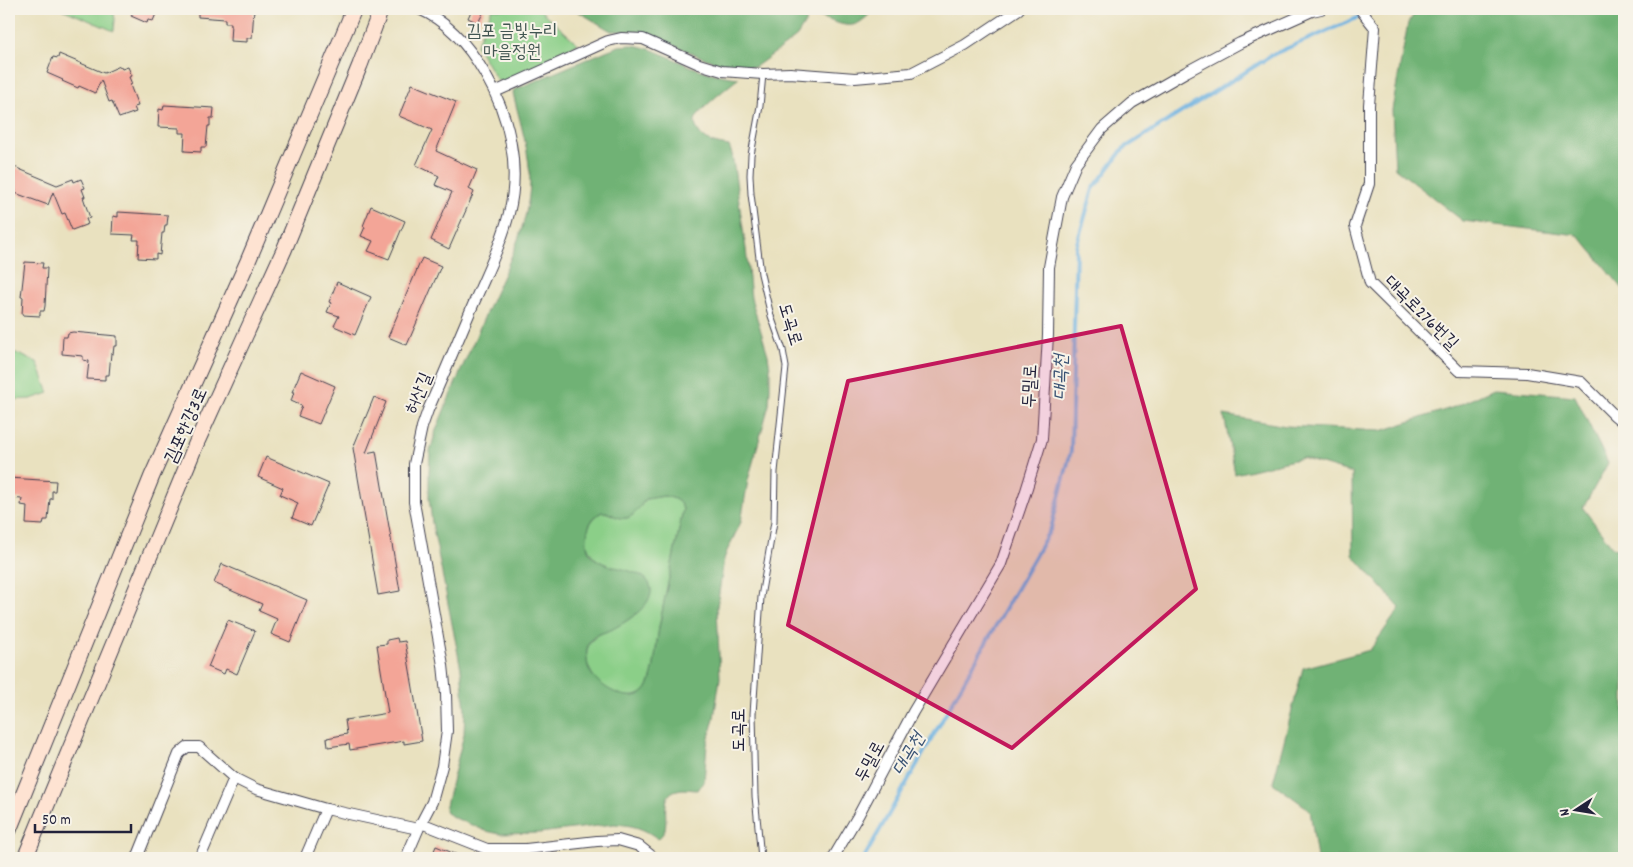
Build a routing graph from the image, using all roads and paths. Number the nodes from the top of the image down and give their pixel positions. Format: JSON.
{"nodes":[{"id":1,"x":354,"y":9,"type":"edge"},
{"id":2,"x":381,"y":9,"type":"edge"},
{"id":3,"x":419,"y":9,"type":"edge"},
{"id":4,"x":1019,"y":9,"type":"edge"},
{"id":5,"x":1297,"y":9,"type":"edge"},
{"id":6,"x":1360,"y":9,"type":"edge"},
{"id":7,"x":1317,"y":10,"type":"edge"},
{"id":8,"x":763,"y":74,"type":"junction"},
{"id":9,"x":495,"y":92,"type":"junction"},
{"id":10,"x":1624,"y":423,"type":"edge"},
{"id":11,"x":234,"y":778,"type":"junction"},
{"id":12,"x":326,"y":810,"type":"junction"},
{"id":13,"x":420,"y":826,"type":"junction"},
{"id":14,"x":9,"y":830,"type":"edge"},
{"id":15,"x":25,"y":858,"type":"edge"},
{"id":16,"x":137,"y":858,"type":"edge"},
{"id":17,"x":200,"y":858,"type":"edge"},
{"id":18,"x":305,"y":858,"type":"edge"},
{"id":19,"x":406,"y":858,"type":"edge"},
{"id":20,"x":654,"y":858,"type":"edge"},
{"id":21,"x":761,"y":858,"type":"edge"},
{"id":22,"x":833,"y":858,"type":"edge"}],
"edges":[{"from":1,"to":14,"type":"street","name":"김포한강3로"},
{"from":2,"to":15,"type":"street","name":"김포한강3로"},
{"from":3,"to":9,"type":"street","name":"허산길"},
{"from":4,"to":8,"type":"street"},
{"from":5,"to":7,"type":"street"},
{"from":6,"to":10,"type":"street","name":"대곡로276번길"},
{"from":7,"to":22,"type":"street","name":"두밀로"},
{"from":8,"to":9,"type":"street"},
{"from":8,"to":21,"type":"lane","name":"도곡로"},
{"from":9,"to":13,"type":"street","name":"허산길"},
{"from":11,"to":12,"type":"street"},
{"from":11,"to":16,"type":"street"},
{"from":11,"to":17,"type":"street"},
{"from":12,"to":13,"type":"street"},
{"from":12,"to":18,"type":"street"},
{"from":13,"to":19,"type":"street","name":"허산길"},
{"from":13,"to":20,"type":"street"}]}
